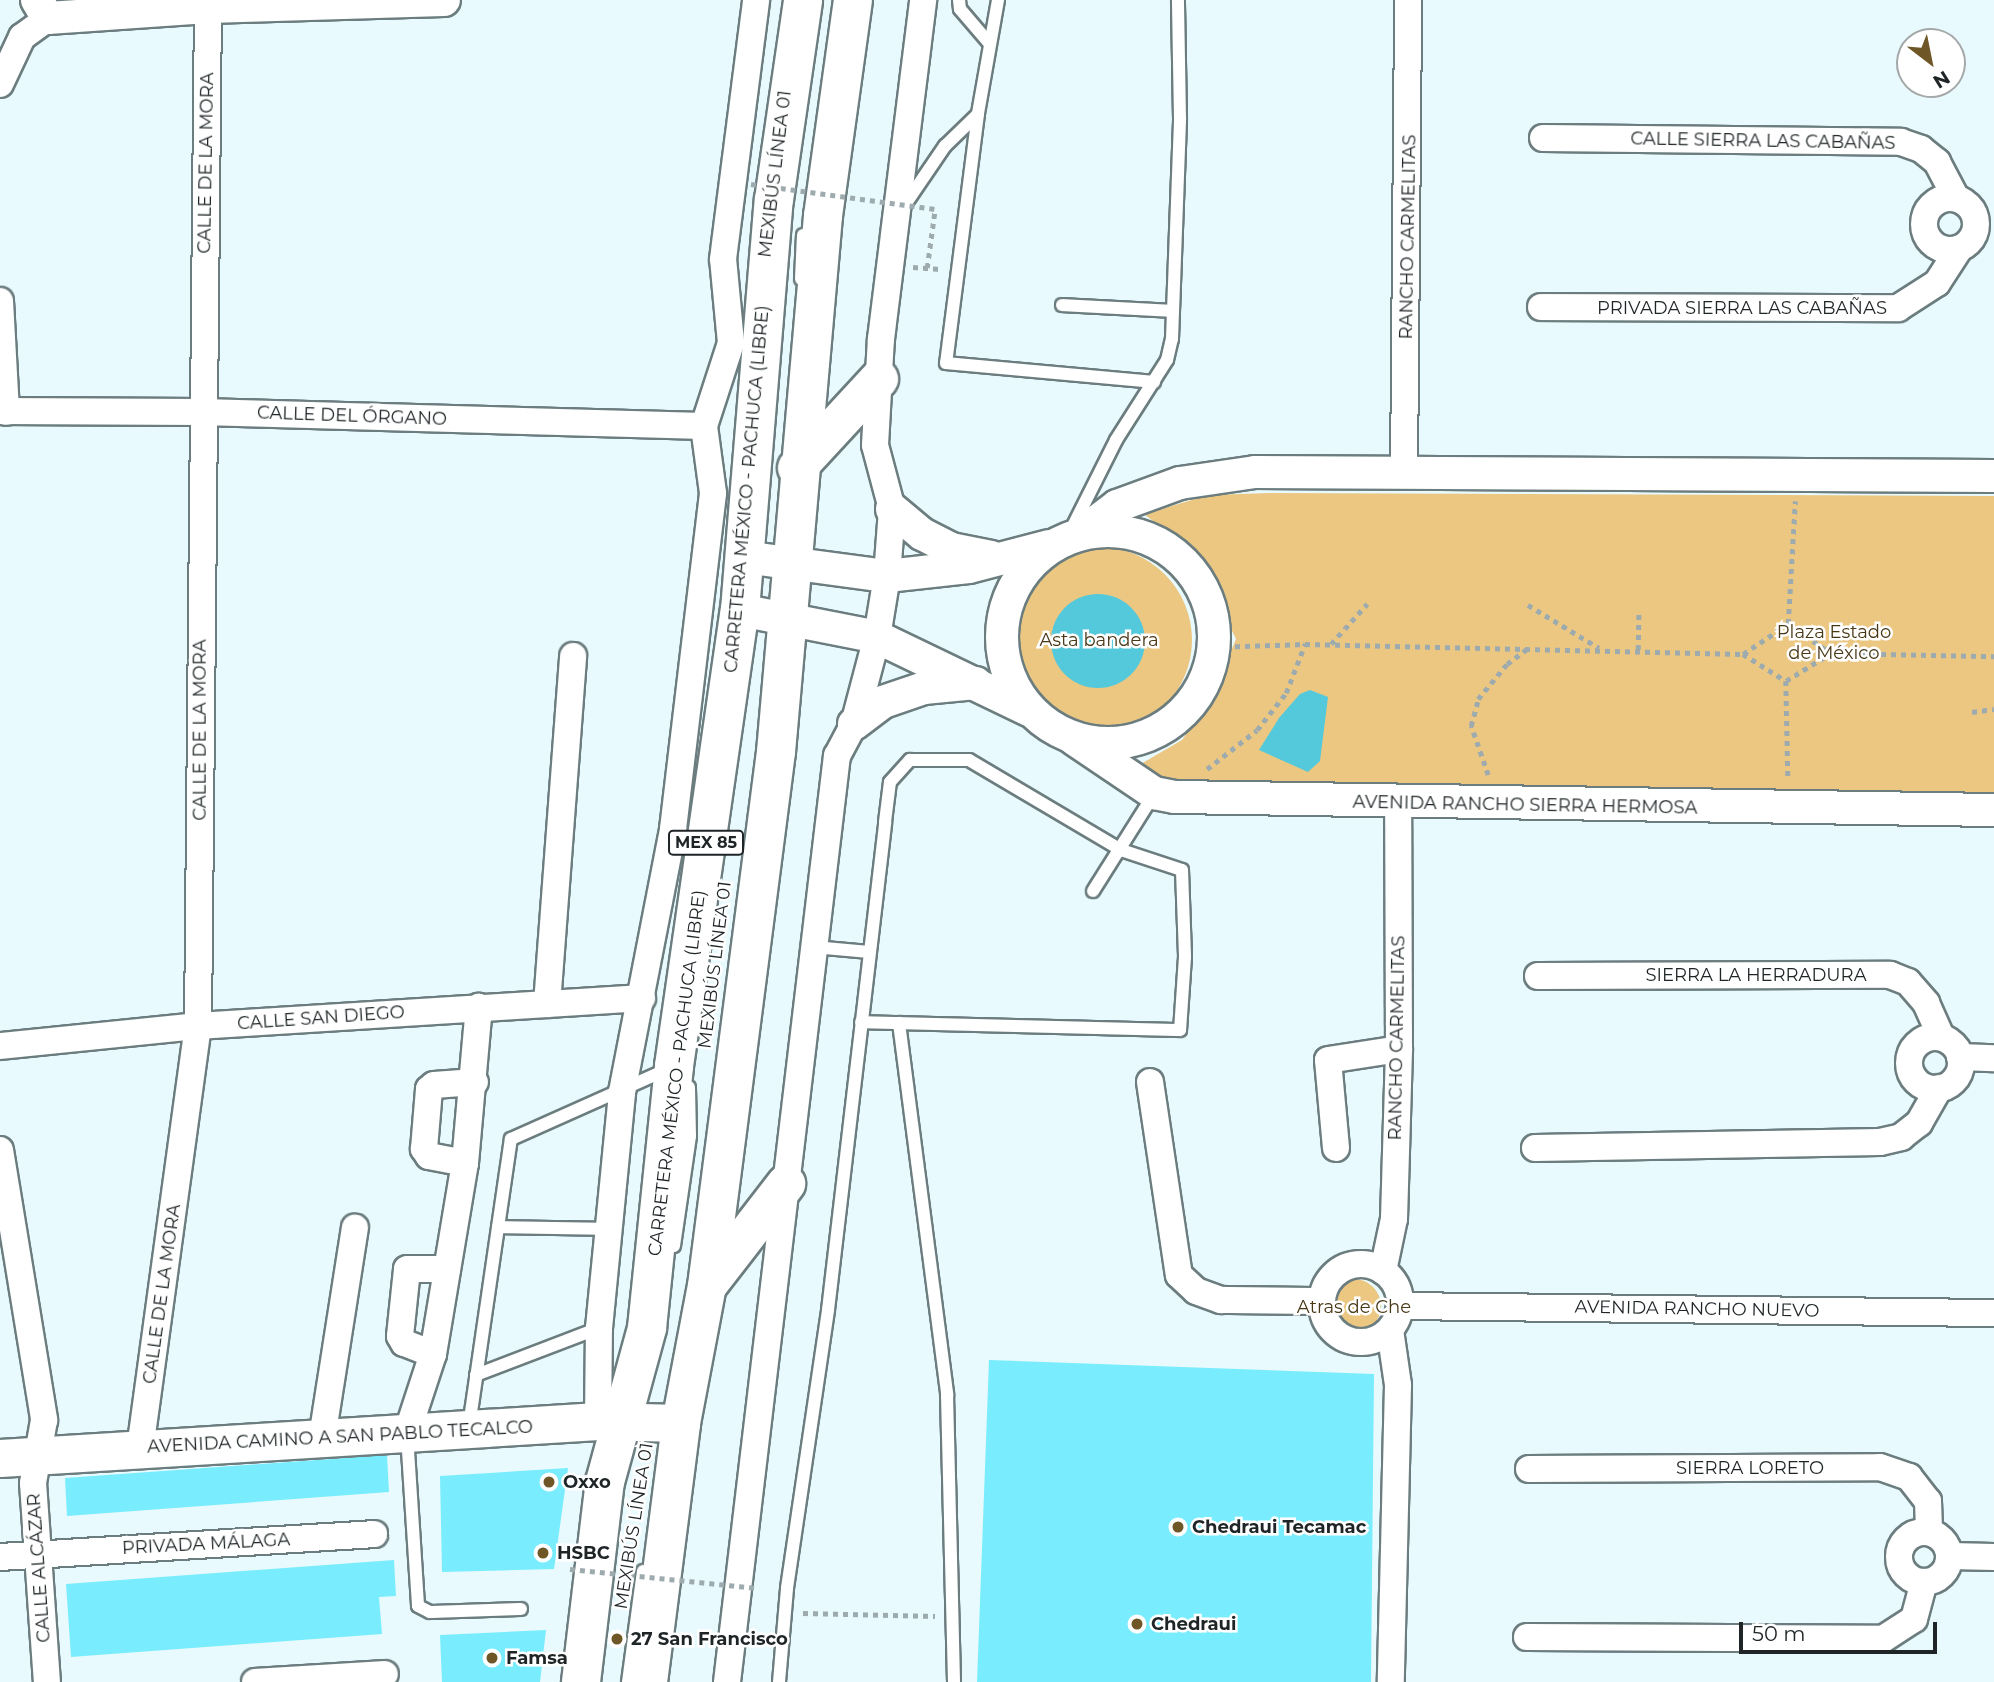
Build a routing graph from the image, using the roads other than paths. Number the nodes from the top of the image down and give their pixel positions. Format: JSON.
{"nodes":[{"id":1,"x":443,"y":0,"type":"edge"},
{"id":2,"x":756,"y":0,"type":"edge"},
{"id":3,"x":803,"y":0,"type":"edge"},
{"id":4,"x":817,"y":0,"type":"edge"},
{"id":5,"x":853,"y":0,"type":"edge"},
{"id":6,"x":923,"y":0,"type":"edge"},
{"id":7,"x":959,"y":0,"type":"edge"},
{"id":8,"x":998,"y":0,"type":"edge"},
{"id":9,"x":1178,"y":0,"type":"edge"},
{"id":10,"x":1408,"y":0,"type":"edge"},
{"id":11,"x":208,"y":7,"type":"junction"},
{"id":12,"x":43,"y":9,"type":"edge"},
{"id":13,"x":989,"y":43,"type":"junction"},
{"id":14,"x":0,"y":84,"type":"edge"},
{"id":15,"x":978,"y":114,"type":"junction"},
{"id":16,"x":1544,"y":138,"type":"dead end"},
{"id":17,"x":1956,"y":198,"type":"junction"},
{"id":18,"x":896,"y":218,"type":"junction"},
{"id":19,"x":805,"y":220,"type":"dead end"},
{"id":20,"x":1985,"y":224,"type":"edge"},
{"id":21,"x":1959,"y":249,"type":"junction"},
{"id":22,"x":0,"y":301,"type":"edge"},
{"id":23,"x":1062,"y":305,"type":"dead end"},
{"id":24,"x":1541,"y":307,"type":"dead end"},
{"id":25,"x":1173,"y":311,"type":"junction"},
{"id":26,"x":756,"y":341,"type":"junction"},
{"id":27,"x":879,"y":379,"type":"junction"},
{"id":28,"x":1154,"y":382,"type":"junction"},
{"id":29,"x":3,"y":412,"type":"edge"},
{"id":30,"x":202,"y":412,"type":"junction"},
{"id":31,"x":704,"y":426,"type":"junction"},
{"id":32,"x":797,"y":468,"type":"junction"},
{"id":33,"x":1404,"y":473,"type":"junction"},
{"id":34,"x":1994,"y":476,"type":"edge"},
{"id":35,"x":892,"y":509,"type":"junction"},
{"id":36,"x":1067,"y":540,"type":"junction"},
{"id":37,"x":707,"y":547,"type":"junction"},
{"id":38,"x":767,"y":560,"type":"junction"},
{"id":39,"x":1003,"y":560,"type":"junction"},
{"id":40,"x":887,"y":576,"type":"junction"},
{"id":41,"x":700,"y":607,"type":"junction"},
{"id":42,"x":761,"y":613,"type":"junction"},
{"id":43,"x":877,"y":637,"type":"junction"},
{"id":44,"x":573,"y":656,"type":"dead end"},
{"id":45,"x":978,"y":683,"type":"junction"},
{"id":46,"x":1028,"y":710,"type":"junction"},
{"id":47,"x":764,"y":715,"type":"dead end"},
{"id":48,"x":854,"y":724,"type":"junction"},
{"id":49,"x":1074,"y":738,"type":"junction"},
{"id":50,"x":1164,"y":795,"type":"junction"},
{"id":51,"x":1398,"y":804,"type":"junction"},
{"id":52,"x":1994,"y":810,"type":"edge"},
{"id":53,"x":691,"y":829,"type":"junction"},
{"id":54,"x":1121,"y":850,"type":"junction"},
{"id":55,"x":1093,"y":891,"type":"dead end"},
{"id":56,"x":711,"y":917,"type":"dead end"},
{"id":57,"x":814,"y":947,"type":"junction"},
{"id":58,"x":869,"y":952,"type":"junction"},
{"id":59,"x":1538,"y":976,"type":"dead end"},
{"id":60,"x":642,"y":998,"type":"junction"},
{"id":61,"x":547,"y":1004,"type":"junction"},
{"id":62,"x":479,"y":1007,"type":"junction"},
{"id":63,"x":861,"y":1022,"type":"junction"},
{"id":64,"x":899,"y":1023,"type":"junction"},
{"id":65,"x":198,"y":1026,"type":"junction"},
{"id":66,"x":1941,"y":1037,"type":"junction"},
{"id":67,"x":0,"y":1046,"type":"edge"},
{"id":68,"x":1399,"y":1049,"type":"junction"},
{"id":69,"x":1961,"y":1057,"type":"junction"},
{"id":70,"x":1994,"y":1058,"type":"edge"},
{"id":71,"x":674,"y":1066,"type":"junction"},
{"id":72,"x":475,"y":1082,"type":"junction"},
{"id":73,"x":1150,"y":1082,"type":"dead end"},
{"id":74,"x":1939,"y":1088,"type":"junction"},
{"id":75,"x":622,"y":1091,"type":"junction"},
{"id":76,"x":1336,"y":1148,"type":"dead end"},
{"id":77,"x":1535,"y":1148,"type":"dead end"},
{"id":78,"x":0,"y":1150,"type":"edge"},
{"id":79,"x":465,"y":1163,"type":"junction"},
{"id":80,"x":705,"y":1181,"type":"dead end"},
{"id":81,"x":786,"y":1184,"type":"junction"},
{"id":82,"x":3,"y":1201,"type":"edge"},
{"id":83,"x":498,"y":1227,"type":"junction"},
{"id":84,"x":355,"y":1228,"type":"dead end"},
{"id":85,"x":609,"y":1228,"type":"junction"},
{"id":86,"x":672,"y":1260,"type":"dead end"},
{"id":87,"x":447,"y":1269,"type":"junction"},
{"id":88,"x":1383,"y":1271,"type":"junction"},
{"id":89,"x":697,"y":1283,"type":"junction"},
{"id":90,"x":1321,"y":1301,"type":"junction"},
{"id":91,"x":1401,"y":1306,"type":"junction"},
{"id":92,"x":1994,"y":1313,"type":"edge"},
{"id":93,"x":599,"y":1328,"type":"junction"},
{"id":94,"x":1390,"y":1330,"type":"junction"},
{"id":95,"x":433,"y":1354,"type":"junction"},
{"id":96,"x":476,"y":1375,"type":"junction"},
{"id":97,"x":641,"y":1422,"type":"junction"},
{"id":98,"x":468,"y":1429,"type":"junction"},
{"id":99,"x":407,"y":1433,"type":"junction"},
{"id":100,"x":321,"y":1438,"type":"junction"},
{"id":101,"x":140,"y":1449,"type":"junction"},
{"id":102,"x":39,"y":1455,"type":"junction"},
{"id":103,"x":0,"y":1458,"type":"edge"},
{"id":104,"x":1528,"y":1469,"type":"dead end"},
{"id":105,"x":659,"y":1473,"type":"dead end"},
{"id":106,"x":1930,"y":1532,"type":"junction"},
{"id":107,"x":374,"y":1534,"type":"dead end"},
{"id":108,"x":38,"y":1555,"type":"junction"},
{"id":109,"x":645,"y":1556,"type":"dead end"},
{"id":110,"x":1950,"y":1556,"type":"junction"},
{"id":111,"x":0,"y":1557,"type":"edge"},
{"id":112,"x":1994,"y":1558,"type":"edge"},
{"id":113,"x":1924,"y":1582,"type":"junction"},
{"id":114,"x":521,"y":1609,"type":"dead end"},
{"id":115,"x":1527,"y":1637,"type":"dead end"},
{"id":116,"x":385,"y":1674,"type":"dead end"},
{"id":117,"x":47,"y":1682,"type":"edge"},
{"id":118,"x":255,"y":1682,"type":"edge"},
{"id":119,"x":581,"y":1682,"type":"edge"},
{"id":120,"x":628,"y":1682,"type":"edge"},
{"id":121,"x":648,"y":1682,"type":"edge"},
{"id":122,"x":727,"y":1682,"type":"edge"},
{"id":123,"x":779,"y":1682,"type":"edge"},
{"id":124,"x":954,"y":1682,"type":"edge"},
{"id":125,"x":1391,"y":1682,"type":"edge"}],
"edges":[{"from":1,"to":11,"type":"street"},
{"from":2,"to":26,"type":"street"},
{"from":3,"to":26,"type":"main road","name":"CARRETERA MÉXICO - PACHUCA (LIBRE)","number":"MEX 85"},
{"from":4,"to":26,"type":"lane","name":"MEXIBÚS LÍNEA 01"},
{"from":5,"to":32,"type":"main road","name":"CARRETERA MÉXICO - PACHUCA (LIBRE)","number":"MEX 85"},
{"from":6,"to":18,"type":"street"},
{"from":7,"to":13,"type":"lane"},
{"from":8,"to":13,"type":"lane"},
{"from":9,"to":25,"type":"lane"},
{"from":10,"to":33,"type":"street","name":"RANCHO CARMELITAS"},
{"from":11,"to":12,"type":"street"},
{"from":11,"to":30,"type":"street","name":"CALLE DE LA MORA"},
{"from":12,"to":14,"type":"street"},
{"from":13,"to":15,"type":"lane"},
{"from":15,"to":18,"type":"lane"},
{"from":15,"to":28,"type":"lane"},
{"from":16,"to":17,"type":"street","name":"CALLE SIERRA LAS CABAÑAS"},
{"from":17,"to":20,"type":"street"},
{"from":17,"to":21,"type":"street"},
{"from":18,"to":27,"type":"street"},
{"from":19,"to":38,"type":"lane","name":"MEXIBÚS LÍNEA 01"},
{"from":20,"to":21,"type":"street"},
{"from":21,"to":24,"type":"street","name":"PRIVADA SIERRA LAS CABAÑAS"},
{"from":22,"to":29,"type":"street"},
{"from":23,"to":25,"type":"lane"},
{"from":25,"to":28,"type":"lane"},
{"from":26,"to":31,"type":"street"},
{"from":26,"to":38,"type":"main road","name":"CARRETERA MÉXICO - PACHUCA (LIBRE)","number":"MEX 85"},
{"from":27,"to":32,"type":"main road"},
{"from":27,"to":35,"type":"street"},
{"from":28,"to":36,"type":"lane"},
{"from":29,"to":30,"type":"street","name":"CALLE DEL ÓRGANO"},
{"from":30,"to":31,"type":"street","name":"CALLE DEL ÓRGANO"},
{"from":30,"to":65,"type":"street","name":"CALLE DE LA MORA"},
{"from":31,"to":37,"type":"street"},
{"from":32,"to":38,"type":"main road","name":"CARRETERA MÉXICO - PACHUCA (LIBRE)","number":"MEX 85"},
{"from":33,"to":34,"type":"street"},
{"from":33,"to":36,"type":"street"},
{"from":35,"to":39,"type":"street"},
{"from":35,"to":40,"type":"street"},
{"from":36,"to":39,"type":"street"},
{"from":36,"to":46,"type":"street"},
{"from":36,"to":49,"type":"street"},
{"from":37,"to":38,"type":"street"},
{"from":37,"to":41,"type":"street"},
{"from":38,"to":40,"type":"street"},
{"from":38,"to":42,"type":"main road","name":"CARRETERA MÉXICO - PACHUCA (LIBRE)","number":"MEX 85"},
{"from":38,"to":42,"type":"main road","name":"CARRETERA MÉXICO - PACHUCA (LIBRE)","number":"MEX 85"},
{"from":39,"to":40,"type":"street"},
{"from":40,"to":43,"type":"street"},
{"from":41,"to":42,"type":"street"},
{"from":41,"to":53,"type":"street"},
{"from":42,"to":43,"type":"street"},
{"from":42,"to":47,"type":"lane"},
{"from":42,"to":53,"type":"main road","name":"CARRETERA MÉXICO - PACHUCA (LIBRE)","number":"MEX 85"},
{"from":42,"to":89,"type":"main road","name":"CARRETERA MÉXICO - PACHUCA (LIBRE)","number":"MEX 85"},
{"from":43,"to":45,"type":"street"},
{"from":43,"to":48,"type":"street"},
{"from":44,"to":61,"type":"street"},
{"from":45,"to":46,"type":"street"},
{"from":45,"to":48,"type":"street"},
{"from":46,"to":49,"type":"street"},
{"from":48,"to":57,"type":"street"},
{"from":49,"to":50,"type":"street"},
{"from":50,"to":51,"type":"street","name":"AVENIDA RANCHO SIERRA HERMOSA"},
{"from":50,"to":54,"type":"lane"},
{"from":51,"to":52,"type":"street","name":"AVENIDA RANCHO SIERRA HERMOSA"},
{"from":51,"to":68,"type":"street","name":"RANCHO CARMELITAS"},
{"from":53,"to":60,"type":"street"},
{"from":53,"to":71,"type":"main road","name":"CARRETERA MÉXICO - PACHUCA (LIBRE)","number":"MEX 85"},
{"from":54,"to":55,"type":"lane"},
{"from":54,"to":58,"type":"lane"},
{"from":54,"to":64,"type":"lane"},
{"from":56,"to":86,"type":"lane","name":"MEXIBÚS LÍNEA 01"},
{"from":57,"to":58,"type":"lane"},
{"from":57,"to":81,"type":"street"},
{"from":58,"to":63,"type":"lane"},
{"from":59,"to":66,"type":"street","name":"SIERRA LA HERRADURA"},
{"from":60,"to":61,"type":"street","name":"CALLE SAN DIEGO"},
{"from":60,"to":75,"type":"street"},
{"from":61,"to":62,"type":"street","name":"CALLE SAN DIEGO"},
{"from":62,"to":65,"type":"street","name":"CALLE SAN DIEGO"},
{"from":62,"to":72,"type":"street"},
{"from":63,"to":64,"type":"lane"},
{"from":63,"to":123,"type":"lane"},
{"from":64,"to":124,"type":"lane"},
{"from":65,"to":67,"type":"street","name":"CALLE SAN DIEGO"},
{"from":65,"to":101,"type":"street","name":"CALLE DE LA MORA"},
{"from":66,"to":69,"type":"street","name":"SIERRA LA HERRADURA"},
{"from":66,"to":74,"type":"street"},
{"from":68,"to":76,"type":"street"},
{"from":68,"to":88,"type":"street","name":"RANCHO CARMELITAS"},
{"from":69,"to":70,"type":"street"},
{"from":69,"to":74,"type":"street"},
{"from":71,"to":75,"type":"lane"},
{"from":71,"to":97,"type":"main road","name":"CARRETERA MÉXICO - PACHUCA (LIBRE)","number":"MEX 85"},
{"from":72,"to":79,"type":"street"},
{"from":72,"to":79,"type":"street"},
{"from":73,"to":90,"type":"street"},
{"from":74,"to":77,"type":"street"},
{"from":75,"to":83,"type":"lane"},
{"from":75,"to":85,"type":"street"},
{"from":78,"to":82,"type":"street","name":"CALLE ALCÁZAR"},
{"from":79,"to":87,"type":"street"},
{"from":80,"to":89,"type":"lane"},
{"from":81,"to":89,"type":"main road"},
{"from":81,"to":122,"type":"street"},
{"from":82,"to":102,"type":"street","name":"CALLE ALCÁZAR"},
{"from":83,"to":85,"type":"lane"},
{"from":83,"to":96,"type":"lane"},
{"from":84,"to":100,"type":"street"},
{"from":85,"to":93,"type":"street"},
{"from":87,"to":95,"type":"street"},
{"from":87,"to":95,"type":"street"},
{"from":88,"to":90,"type":"street"},
{"from":88,"to":91,"type":"street"},
{"from":89,"to":97,"type":"main road","name":"CARRETERA MÉXICO - PACHUCA (LIBRE)","number":"MEX 85"},
{"from":90,"to":94,"type":"street"},
{"from":91,"to":92,"type":"street","name":"AVENIDA RANCHO NUEVO"},
{"from":91,"to":94,"type":"street"},
{"from":93,"to":96,"type":"lane"},
{"from":93,"to":97,"type":"street"},
{"from":94,"to":125,"type":"street"},
{"from":95,"to":99,"type":"street"},
{"from":96,"to":98,"type":"lane"},
{"from":97,"to":98,"type":"main road","name":"AVENIDA CAMINO A SAN PABLO TECALCO"},
{"from":97,"to":105,"type":"lane","name":"MEXIBÚS LÍNEA 01"},
{"from":97,"to":119,"type":"main road","name":"CARRETERA MÉXICO - PACHUCA (LIBRE)","number":"MEX 85"},
{"from":97,"to":121,"type":"main road","name":"CARRETERA MÉXICO - PACHUCA (LIBRE)","number":"MEX 85"},
{"from":98,"to":99,"type":"main road","name":"AVENIDA CAMINO A SAN PABLO TECALCO"},
{"from":99,"to":100,"type":"main road","name":"AVENIDA CAMINO A SAN PABLO TECALCO"},
{"from":99,"to":114,"type":"lane"},
{"from":100,"to":101,"type":"main road","name":"AVENIDA CAMINO A SAN PABLO TECALCO"},
{"from":101,"to":102,"type":"main road","name":"AVENIDA CAMINO A SAN PABLO TECALCO"},
{"from":102,"to":103,"type":"main road","name":"AVENIDA CAMINO A SAN PABLO TECALCO"},
{"from":102,"to":108,"type":"street","name":"CALLE ALCÁZAR"},
{"from":104,"to":106,"type":"street","name":"SIERRA LORETO"},
{"from":106,"to":110,"type":"street"},
{"from":106,"to":113,"type":"street"},
{"from":107,"to":108,"type":"street","name":"PRIVADA MÁLAGA"},
{"from":108,"to":111,"type":"street","name":"PRIVADA MÁLAGA"},
{"from":108,"to":117,"type":"street","name":"CALLE ALCÁZAR"},
{"from":109,"to":120,"type":"lane","name":"MEXIBÚS LÍNEA 01"},
{"from":110,"to":112,"type":"street"},
{"from":110,"to":113,"type":"street"},
{"from":113,"to":115,"type":"street"},
{"from":116,"to":118,"type":"street"}]}
